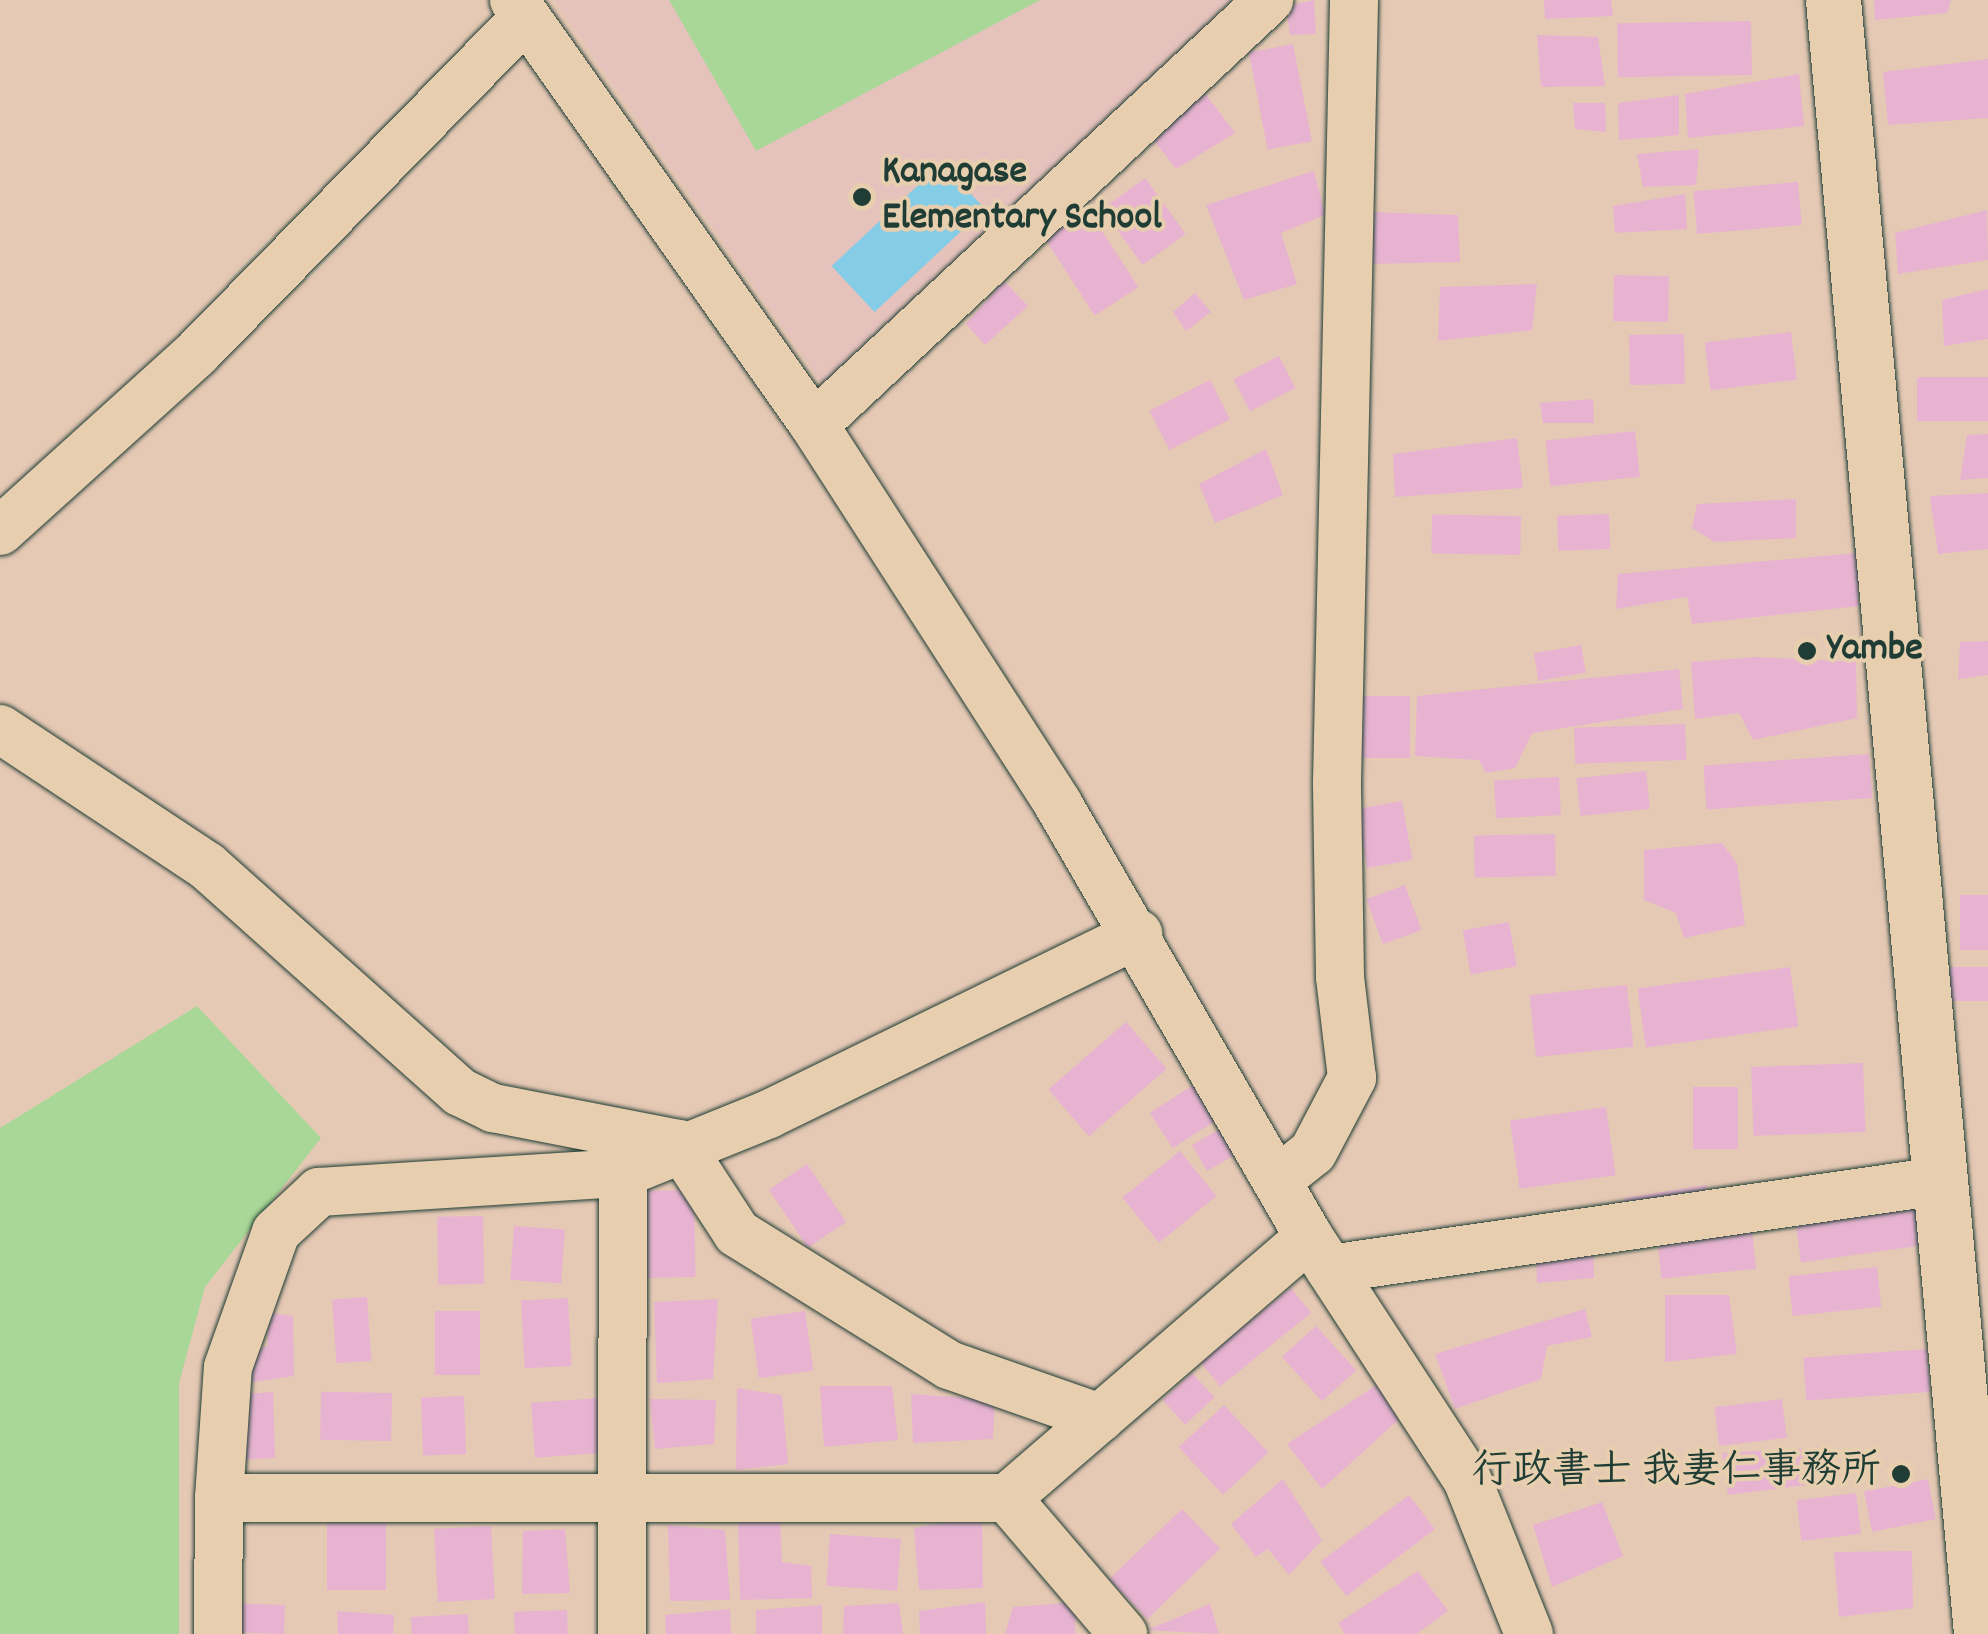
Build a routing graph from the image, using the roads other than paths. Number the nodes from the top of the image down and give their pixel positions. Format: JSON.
{"nodes":[{"id":1,"x":1269,"y":0,"type":"edge"},
{"id":2,"x":1354,"y":0,"type":"edge"},
{"id":3,"x":1833,"y":0,"type":"edge"},
{"id":4,"x":520,"y":9,"type":"edge"},
{"id":5,"x":814,"y":425,"type":"junction"},
{"id":6,"x":0,"y":532,"type":"edge"},
{"id":7,"x":0,"y":730,"type":"edge"},
{"id":8,"x":1138,"y":934,"type":"junction"},
{"id":9,"x":679,"y":1144,"type":"junction"},
{"id":10,"x":622,"y":1173,"type":"junction"},
{"id":11,"x":1280,"y":1179,"type":"junction"},
{"id":12,"x":1939,"y":1181,"type":"junction"},
{"id":13,"x":1320,"y":1253,"type":"junction"},
{"id":14,"x":1100,"y":1418,"type":"junction"},
{"id":15,"x":621,"y":1497,"type":"junction"},
{"id":16,"x":219,"y":1498,"type":"junction"},
{"id":17,"x":1007,"y":1498,"type":"junction"},
{"id":18,"x":218,"y":1634,"type":"edge"},
{"id":19,"x":622,"y":1634,"type":"edge"},
{"id":20,"x":1123,"y":1634,"type":"edge"},
{"id":21,"x":1529,"y":1634,"type":"edge"},
{"id":22,"x":1981,"y":1634,"type":"edge"}],
"edges":[{"from":1,"to":5,"type":"street"},
{"from":2,"to":11,"type":"street"},
{"from":3,"to":12,"type":"street"},
{"from":4,"to":5,"type":"street"},
{"from":4,"to":6,"type":"street"},
{"from":5,"to":8,"type":"street"},
{"from":7,"to":9,"type":"street"},
{"from":8,"to":9,"type":"street"},
{"from":8,"to":11,"type":"street"},
{"from":9,"to":10,"type":"street"},
{"from":9,"to":14,"type":"street"},
{"from":10,"to":15,"type":"street"},
{"from":10,"to":16,"type":"street"},
{"from":11,"to":13,"type":"street"},
{"from":12,"to":13,"type":"street"},
{"from":12,"to":22,"type":"street"},
{"from":13,"to":14,"type":"street"},
{"from":13,"to":21,"type":"street"},
{"from":14,"to":17,"type":"street"},
{"from":15,"to":16,"type":"street"},
{"from":15,"to":17,"type":"street"},
{"from":15,"to":19,"type":"street"},
{"from":16,"to":18,"type":"street"},
{"from":17,"to":20,"type":"street"}]}
